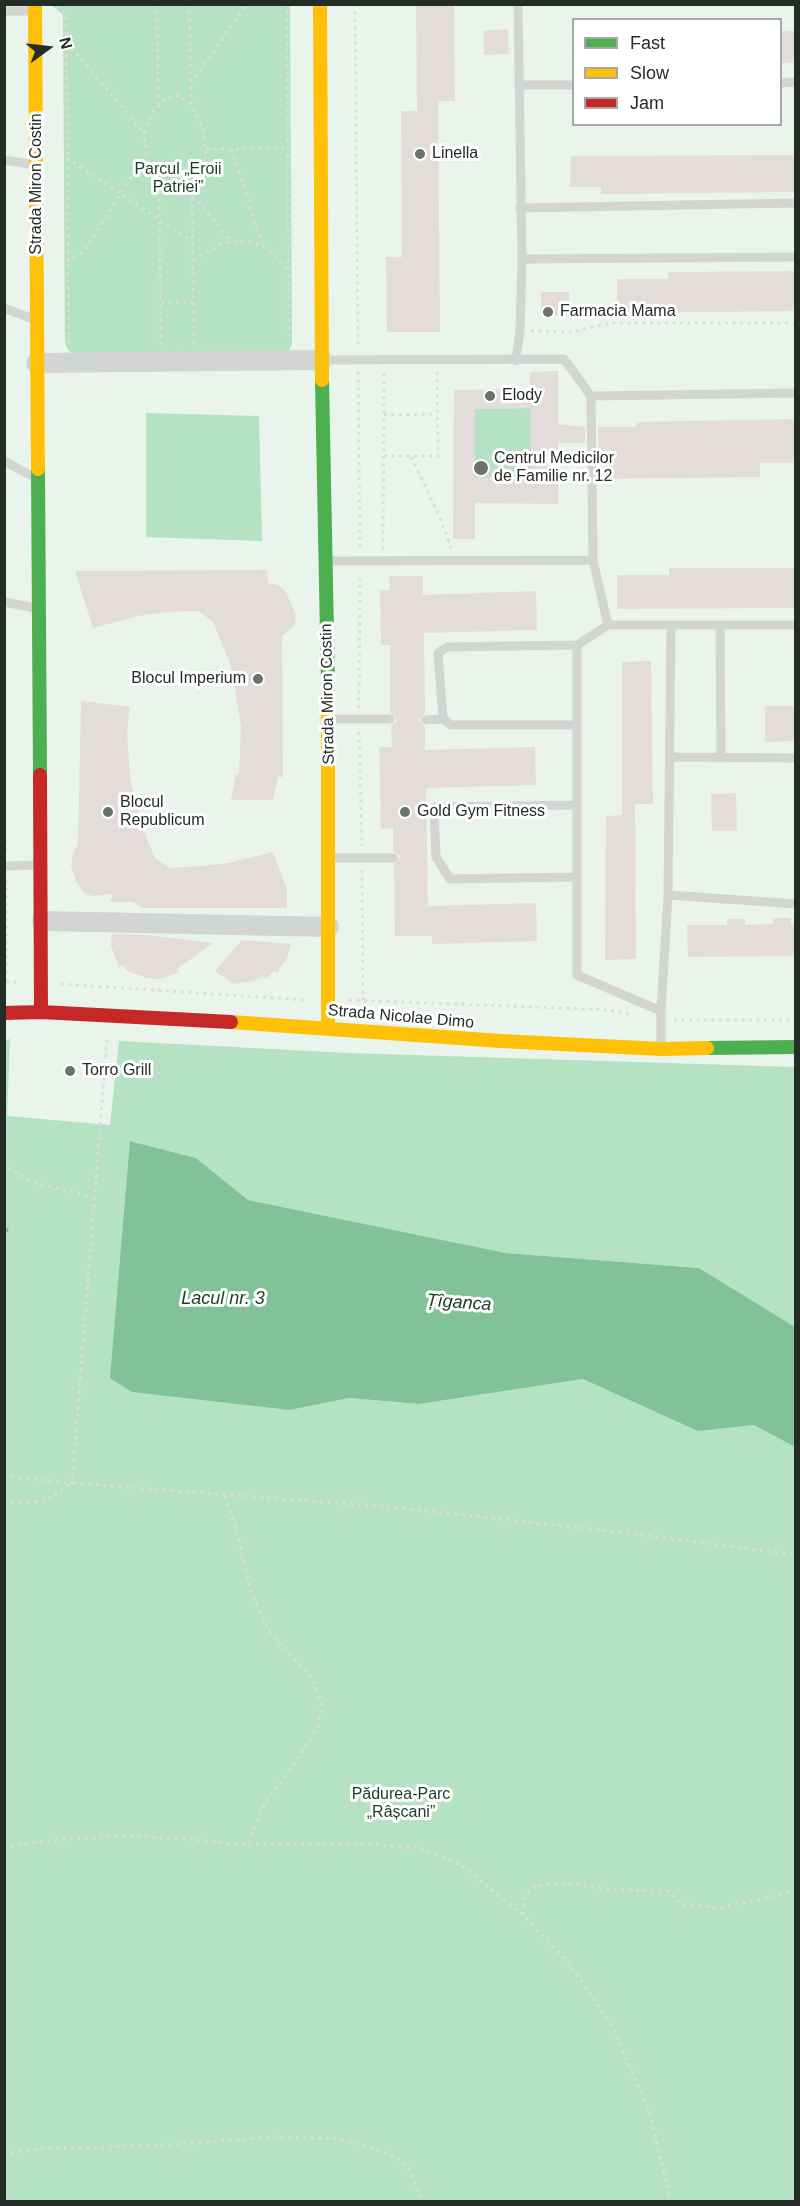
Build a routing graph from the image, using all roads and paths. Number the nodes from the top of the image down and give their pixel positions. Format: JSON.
{"nodes":[{"id":1,"x":55,"y":4,"type":"edge"},
{"id":2,"x":157,"y":4,"type":"edge"},
{"id":3,"x":189,"y":4,"type":"edge"},
{"id":4,"x":247,"y":4,"type":"edge"},
{"id":5,"x":287,"y":4,"type":"edge"},
{"id":6,"x":320,"y":4,"type":"edge"},
{"id":7,"x":355,"y":4,"type":"edge"},
{"id":8,"x":518,"y":4,"type":"edge"},
{"id":9,"x":34,"y":8,"type":"edge"},
{"id":10,"x":4,"y":11,"type":"edge"},
{"id":11,"x":66,"y":40,"type":"junction"},
{"id":12,"x":190,"y":83,"type":"junction"},
{"id":13,"x":572,"y":85,"type":"edge"},
{"id":14,"x":519,"y":86,"type":"junction"},
{"id":15,"x":158,"y":105,"type":"junction"},
{"id":16,"x":191,"y":105,"type":"junction"},
{"id":17,"x":144,"y":134,"type":"junction"},
{"id":18,"x":289,"y":148,"type":"junction"},
{"id":19,"x":206,"y":149,"type":"junction"},
{"id":20,"x":232,"y":149,"type":"junction"},
{"id":21,"x":145,"y":154,"type":"junction"},
{"id":22,"x":67,"y":158,"type":"junction"},
{"id":23,"x":4,"y":160,"type":"edge"},
{"id":24,"x":37,"y":165,"type":"junction"},
{"id":25,"x":159,"y":183,"type":"junction"},
{"id":26,"x":192,"y":183,"type":"junction"},
{"id":27,"x":120,"y":193,"type":"junction"},
{"id":28,"x":192,"y":197,"type":"junction"},
{"id":29,"x":795,"y":203,"type":"edge"},
{"id":30,"x":520,"y":208,"type":"junction"},
{"id":31,"x":160,"y":219,"type":"junction"},
{"id":32,"x":230,"y":241,"type":"junction"},
{"id":33,"x":193,"y":242,"type":"junction"},
{"id":34,"x":262,"y":244,"type":"junction"},
{"id":35,"x":795,"y":256,"type":"edge"},
{"id":36,"x":522,"y":259,"type":"junction"},
{"id":37,"x":193,"y":260,"type":"junction"},
{"id":38,"x":67,"y":262,"type":"junction"},
{"id":39,"x":290,"y":272,"type":"junction"},
{"id":40,"x":161,"y":302,"type":"junction"},
{"id":41,"x":194,"y":302,"type":"junction"},
{"id":42,"x":4,"y":308,"type":"edge"},
{"id":43,"x":38,"y":321,"type":"junction"},
{"id":44,"x":795,"y":322,"type":"edge"},
{"id":45,"x":520,"y":331,"type":"junction"},
{"id":46,"x":286,"y":345,"type":"dead end"},
{"id":47,"x":74,"y":349,"type":"dead end"},
{"id":48,"x":162,"y":350,"type":"dead end"},
{"id":49,"x":194,"y":350,"type":"dead end"},
{"id":50,"x":322,"y":360,"type":"junction"},
{"id":51,"x":384,"y":361,"type":"junction"},
{"id":52,"x":437,"y":361,"type":"junction"},
{"id":53,"x":516,"y":361,"type":"junction"},
{"id":54,"x":358,"y":362,"type":"junction"},
{"id":55,"x":36,"y":363,"type":"junction"},
{"id":56,"x":795,"y":393,"type":"edge"},
{"id":57,"x":591,"y":396,"type":"junction"},
{"id":58,"x":437,"y":414,"type":"junction"},
{"id":59,"x":384,"y":415,"type":"junction"},
{"id":60,"x":384,"y":456,"type":"junction"},
{"id":61,"x":411,"y":457,"type":"junction"},
{"id":62,"x":4,"y":461,"type":"edge"},
{"id":63,"x":38,"y":480,"type":"junction"},
{"id":64,"x":593,"y":560,"type":"junction"},
{"id":65,"x":325,"y":561,"type":"junction"},
{"id":66,"x":360,"y":561,"type":"junction"},
{"id":67,"x":383,"y":561,"type":"junction"},
{"id":68,"x":454,"y":561,"type":"junction"},
{"id":69,"x":4,"y":602,"type":"edge"},
{"id":70,"x":38,"y":608,"type":"junction"},
{"id":71,"x":608,"y":625,"type":"junction"},
{"id":72,"x":795,"y":625,"type":"edge"},
{"id":73,"x":720,"y":626,"type":"junction"},
{"id":74,"x":670,"y":627,"type":"junction"},
{"id":75,"x":577,"y":645,"type":"junction"},
{"id":76,"x":443,"y":718,"type":"junction"},
{"id":77,"x":359,"y":719,"type":"junction"},
{"id":78,"x":390,"y":719,"type":"dead end"},
{"id":79,"x":329,"y":720,"type":"junction"},
{"id":80,"x":425,"y":720,"type":"dead end"},
{"id":81,"x":576,"y":725,"type":"junction"},
{"id":82,"x":671,"y":757,"type":"junction"},
{"id":83,"x":721,"y":758,"type":"junction"},
{"id":84,"x":795,"y":758,"type":"edge"},
{"id":85,"x":4,"y":795,"type":"edge"},
{"id":86,"x":576,"y":805,"type":"junction"},
{"id":87,"x":329,"y":858,"type":"junction"},
{"id":88,"x":362,"y":858,"type":"junction"},
{"id":89,"x":393,"y":858,"type":"dead end"},
{"id":90,"x":41,"y":865,"type":"junction"},
{"id":91,"x":7,"y":866,"type":"junction"},
{"id":92,"x":576,"y":877,"type":"junction"},
{"id":93,"x":668,"y":895,"type":"junction"},
{"id":94,"x":795,"y":904,"type":"edge"},
{"id":95,"x":42,"y":921,"type":"junction"},
{"id":96,"x":329,"y":927,"type":"junction"},
{"id":97,"x":5,"y":982,"type":"edge"},
{"id":98,"x":42,"y":983,"type":"junction"},
{"id":99,"x":328,"y":999,"type":"junction"},
{"id":100,"x":363,"y":1000,"type":"junction"},
{"id":101,"x":41,"y":1012,"type":"junction"},
{"id":102,"x":4,"y":1013,"type":"edge"},
{"id":103,"x":661,"y":1016,"type":"junction"},
{"id":104,"x":795,"y":1020,"type":"edge"},
{"id":105,"x":328,"y":1027,"type":"junction"},
{"id":106,"x":795,"y":1047,"type":"edge"},
{"id":107,"x":662,"y":1049,"type":"junction"},
{"id":108,"x":105,"y":1057,"type":"dead end"},
{"id":109,"x":4,"y":1161,"type":"edge"},
{"id":110,"x":94,"y":1197,"type":"junction"},
{"id":111,"x":4,"y":1476,"type":"edge"},
{"id":112,"x":72,"y":1483,"type":"junction"},
{"id":113,"x":225,"y":1496,"type":"junction"},
{"id":114,"x":4,"y":1503,"type":"edge"},
{"id":115,"x":795,"y":1554,"type":"edge"},
{"id":116,"x":247,"y":1845,"type":"junction"},
{"id":117,"x":4,"y":1850,"type":"edge"},
{"id":118,"x":795,"y":1891,"type":"edge"},
{"id":119,"x":523,"y":1916,"type":"junction"},
{"id":120,"x":4,"y":2154,"type":"edge"},
{"id":121,"x":419,"y":2202,"type":"edge"},
{"id":122,"x":671,"y":2202,"type":"edge"}],
"edges":[{"from":1,"to":11,"type":"path"},
{"from":2,"to":15,"type":"path"},
{"from":3,"to":12,"type":"path"},
{"from":4,"to":12,"type":"path"},
{"from":5,"to":18,"type":"path"},
{"from":6,"to":50,"type":"street","name":"Strada Miron Costin"},
{"from":7,"to":54,"type":"path"},
{"from":8,"to":14,"type":"lane"},
{"from":9,"to":10,"type":"lane"},
{"from":9,"to":24,"type":"street","name":"Strada Miron Costin"},
{"from":11,"to":17,"type":"path"},
{"from":11,"to":22,"type":"path"},
{"from":12,"to":16,"type":"path"},
{"from":13,"to":14,"type":"lane"},
{"from":14,"to":30,"type":"lane"},
{"from":15,"to":16,"type":"path"},
{"from":15,"to":17,"type":"path"},
{"from":16,"to":19,"type":"path"},
{"from":17,"to":21,"type":"path"},
{"from":18,"to":20,"type":"path"},
{"from":18,"to":39,"type":"path"},
{"from":19,"to":20,"type":"path"},
{"from":19,"to":26,"type":"path"},
{"from":20,"to":34,"type":"path"},
{"from":21,"to":25,"type":"path"},
{"from":21,"to":27,"type":"path"},
{"from":22,"to":27,"type":"path"},
{"from":22,"to":38,"type":"path"},
{"from":23,"to":24,"type":"lane"},
{"from":24,"to":43,"type":"street","name":"Strada Miron Costin"},
{"from":25,"to":26,"type":"path"},
{"from":25,"to":31,"type":"path"},
{"from":26,"to":28,"type":"path"},
{"from":27,"to":31,"type":"path"},
{"from":27,"to":38,"type":"path"},
{"from":28,"to":32,"type":"path"},
{"from":28,"to":33,"type":"path"},
{"from":29,"to":30,"type":"lane"},
{"from":30,"to":36,"type":"lane"},
{"from":31,"to":33,"type":"path"},
{"from":31,"to":40,"type":"path"},
{"from":32,"to":34,"type":"path"},
{"from":32,"to":37,"type":"path"},
{"from":33,"to":37,"type":"path"},
{"from":34,"to":39,"type":"path"},
{"from":35,"to":36,"type":"lane"},
{"from":36,"to":45,"type":"lane"},
{"from":37,"to":41,"type":"path"},
{"from":38,"to":47,"type":"path"},
{"from":39,"to":46,"type":"path"},
{"from":40,"to":41,"type":"path"},
{"from":40,"to":48,"type":"path"},
{"from":41,"to":49,"type":"path"},
{"from":42,"to":43,"type":"lane"},
{"from":43,"to":55,"type":"street","name":"Strada Miron Costin"},
{"from":44,"to":45,"type":"path"},
{"from":45,"to":53,"type":"lane"},
{"from":50,"to":54,"type":"lane"},
{"from":50,"to":55,"type":"street"},
{"from":50,"to":65,"type":"street","name":"Strada Miron Costin"},
{"from":51,"to":52,"type":"lane"},
{"from":51,"to":54,"type":"lane"},
{"from":51,"to":59,"type":"path"},
{"from":52,"to":53,"type":"lane"},
{"from":52,"to":58,"type":"path"},
{"from":53,"to":57,"type":"lane"},
{"from":54,"to":66,"type":"path"},
{"from":55,"to":63,"type":"street","name":"Strada Miron Costin"},
{"from":56,"to":57,"type":"lane"},
{"from":57,"to":64,"type":"lane"},
{"from":58,"to":59,"type":"path"},
{"from":58,"to":61,"type":"path"},
{"from":59,"to":60,"type":"path"},
{"from":60,"to":61,"type":"path"},
{"from":60,"to":67,"type":"path"},
{"from":61,"to":68,"type":"path"},
{"from":62,"to":63,"type":"lane"},
{"from":63,"to":70,"type":"street","name":"Strada Miron Costin"},
{"from":64,"to":68,"type":"lane"},
{"from":64,"to":71,"type":"lane"},
{"from":65,"to":66,"type":"lane"},
{"from":65,"to":79,"type":"street","name":"Strada Miron Costin"},
{"from":66,"to":67,"type":"lane"},
{"from":66,"to":77,"type":"path"},
{"from":67,"to":68,"type":"lane"},
{"from":69,"to":70,"type":"lane"},
{"from":70,"to":90,"type":"street","name":"Strada Miron Costin"},
{"from":71,"to":74,"type":"lane"},
{"from":71,"to":75,"type":"lane"},
{"from":72,"to":73,"type":"lane"},
{"from":73,"to":74,"type":"lane"},
{"from":73,"to":83,"type":"lane"},
{"from":74,"to":82,"type":"lane"},
{"from":75,"to":76,"type":"lane"},
{"from":75,"to":81,"type":"lane"},
{"from":76,"to":80,"type":"lane"},
{"from":76,"to":81,"type":"lane"},
{"from":77,"to":78,"type":"lane"},
{"from":77,"to":79,"type":"lane"},
{"from":77,"to":88,"type":"path"},
{"from":79,"to":87,"type":"street","name":"Strada Miron Costin"},
{"from":81,"to":86,"type":"lane"},
{"from":82,"to":83,"type":"lane"},
{"from":82,"to":93,"type":"lane"},
{"from":83,"to":84,"type":"lane"},
{"from":85,"to":91,"type":"path"},
{"from":86,"to":92,"type":"lane"},
{"from":86,"to":92,"type":"lane"},
{"from":87,"to":88,"type":"lane"},
{"from":87,"to":96,"type":"street","name":"Strada Miron Costin"},
{"from":88,"to":89,"type":"lane"},
{"from":88,"to":100,"type":"path"},
{"from":90,"to":91,"type":"lane"},
{"from":90,"to":95,"type":"street","name":"Strada Miron Costin"},
{"from":91,"to":97,"type":"path"},
{"from":92,"to":103,"type":"lane"},
{"from":93,"to":94,"type":"lane"},
{"from":93,"to":103,"type":"lane"},
{"from":95,"to":96,"type":"street"},
{"from":95,"to":98,"type":"street","name":"Strada Miron Costin"},
{"from":96,"to":99,"type":"street","name":"Strada Miron Costin"},
{"from":97,"to":98,"type":"path"},
{"from":98,"to":99,"type":"path"},
{"from":98,"to":101,"type":"street","name":"Strada Miron Costin"},
{"from":99,"to":100,"type":"path"},
{"from":99,"to":105,"type":"street","name":"Strada Miron Costin"},
{"from":100,"to":103,"type":"path"},
{"from":101,"to":102,"type":"street","name":"Strada Nicolae Dimo"},
{"from":101,"to":105,"type":"street","name":"Strada Nicolae Dimo"},
{"from":103,"to":104,"type":"path"},
{"from":103,"to":107,"type":"lane"},
{"from":105,"to":107,"type":"street","name":"Strada Nicolae Dimo"},
{"from":106,"to":107,"type":"street","name":"Strada Nicolae Dimo"},
{"from":108,"to":110,"type":"path"},
{"from":109,"to":110,"type":"path"},
{"from":110,"to":112,"type":"path"},
{"from":111,"to":112,"type":"path"},
{"from":112,"to":113,"type":"path"},
{"from":112,"to":114,"type":"path"},
{"from":113,"to":115,"type":"path"},
{"from":113,"to":116,"type":"path"},
{"from":116,"to":117,"type":"path"},
{"from":116,"to":119,"type":"path"},
{"from":118,"to":119,"type":"path"},
{"from":119,"to":122,"type":"path"},
{"from":120,"to":121,"type":"path"}]}
